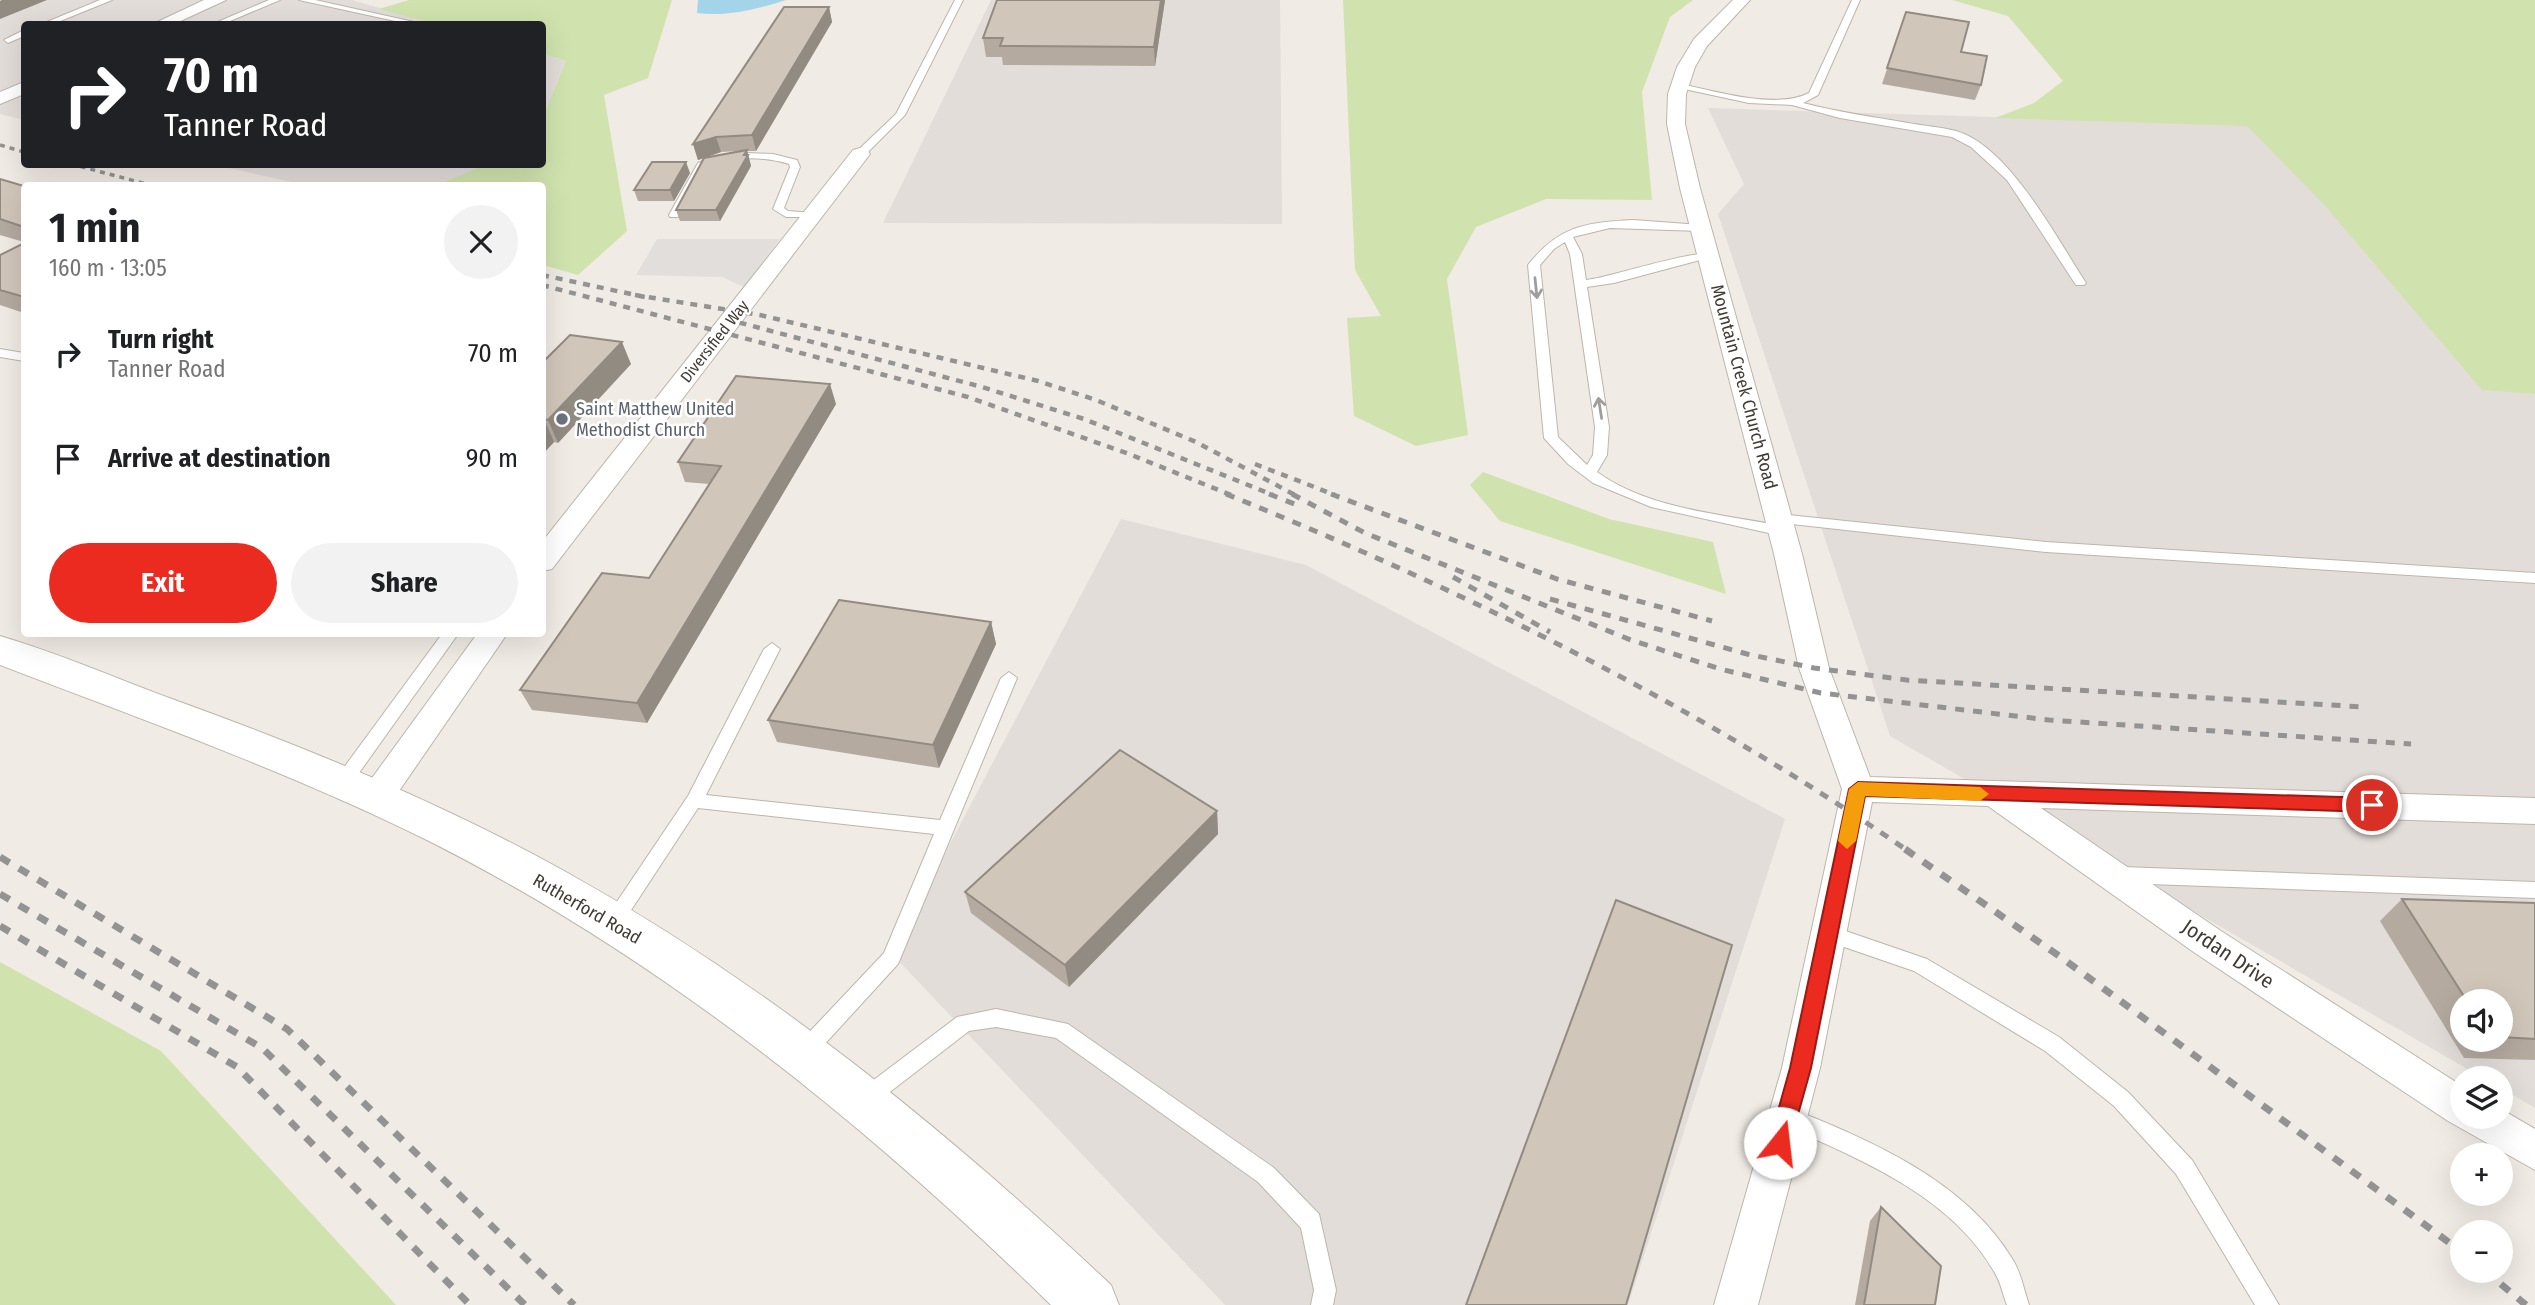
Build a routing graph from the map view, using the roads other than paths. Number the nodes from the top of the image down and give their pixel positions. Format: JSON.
{"nodes":[{"id":1,"x":108,"y":0,"type":"edge"},
{"id":2,"x":218,"y":0,"type":"edge"},
{"id":3,"x":276,"y":0,"type":"edge"},
{"id":4,"x":303,"y":0,"type":"edge"},
{"id":5,"x":959,"y":0,"type":"edge"},
{"id":6,"x":1742,"y":0,"type":"edge"},
{"id":7,"x":1856,"y":0,"type":"edge"},
{"id":8,"x":54,"y":21,"type":"edge"},
{"id":9,"x":168,"y":21,"type":"edge"},
{"id":10,"x":224,"y":21,"type":"edge"},
{"id":11,"x":404,"y":21,"type":"edge"},
{"id":12,"x":21,"y":34,"type":"edge"},
{"id":13,"x":8,"y":40,"type":"dead end"},
{"id":14,"x":1679,"y":87,"type":"junction"},
{"id":15,"x":21,"y":88,"type":"edge"},
{"id":16,"x":0,"y":99,"type":"edge"},
{"id":17,"x":1796,"y":104,"type":"junction"},
{"id":18,"x":860,"y":154,"type":"joint"},
{"id":19,"x":674,"y":215,"type":"edge"},
{"id":20,"x":810,"y":215,"type":"junction"},
{"id":21,"x":1701,"y":228,"type":"junction"},
{"id":22,"x":1566,"y":234,"type":"junction"},
{"id":23,"x":1709,"y":256,"type":"junction"},
{"id":24,"x":2080,"y":283,"type":"dead end"},
{"id":25,"x":1581,"y":284,"type":"junction"},
{"id":26,"x":0,"y":353,"type":"edge"},
{"id":27,"x":21,"y":356,"type":"edge"},
{"id":28,"x":1589,"y":473,"type":"junction"},
{"id":29,"x":1780,"y":525,"type":"junction"},
{"id":30,"x":546,"y":557,"type":"edge"},
{"id":31,"x":2535,"y":578,"type":"edge"},
{"id":32,"x":448,"y":637,"type":"edge"},
{"id":33,"x":489,"y":637,"type":"edge"},
{"id":34,"x":772,"y":649,"type":"dead end"},
{"id":35,"x":0,"y":650,"type":"edge"},
{"id":36,"x":1009,"y":678,"type":"dead end"},
{"id":37,"x":1858,"y":789,"type":"junction"},
{"id":38,"x":360,"y":790,"type":"junction"},
{"id":39,"x":1997,"y":795,"type":"junction"},
{"id":40,"x":694,"y":801,"type":"junction"},
{"id":41,"x":2535,"y":811,"type":"edge"},
{"id":42,"x":947,"y":828,"type":"junction"},
{"id":43,"x":2112,"y":875,"type":"junction"},
{"id":44,"x":2535,"y":890,"type":"edge"},
{"id":45,"x":613,"y":921,"type":"junction"},
{"id":46,"x":1828,"y":933,"type":"junction"},
{"id":47,"x":804,"y":1053,"type":"junction"},
{"id":48,"x":864,"y":1100,"type":"junction"},
{"id":49,"x":2450,"y":1100,"type":"edge"},
{"id":50,"x":1787,"y":1117,"type":"junction"},
{"id":51,"x":2499,"y":1129,"type":"edge"},
{"id":52,"x":2535,"y":1151,"type":"edge"},
{"id":53,"x":1091,"y":1305,"type":"edge"},
{"id":54,"x":1322,"y":1305,"type":"edge"},
{"id":55,"x":1736,"y":1305,"type":"edge"},
{"id":56,"x":2018,"y":1305,"type":"edge"},
{"id":57,"x":2268,"y":1305,"type":"edge"}],
"edges":[{"from":1,"to":8,"type":"lane"},
{"from":2,"to":9,"type":"street"},
{"from":3,"to":10,"type":"lane"},
{"from":4,"to":11,"type":"lane"},
{"from":5,"to":18,"type":"lane"},
{"from":6,"to":14,"type":"street","name":"Mountain Creek Church Road"},
{"from":7,"to":17,"type":"lane"},
{"from":12,"to":13,"type":"lane"},
{"from":14,"to":17,"type":"lane"},
{"from":14,"to":21,"type":"street","name":"Mountain Creek Church Road"},
{"from":15,"to":16,"type":"street"},
{"from":17,"to":24,"type":"lane"},
{"from":18,"to":20,"type":"street","name":"Diversified Way"},
{"from":19,"to":20,"type":"lane"},
{"from":20,"to":30,"type":"street","name":"Diversified Way"},
{"from":21,"to":22,"type":"lane"},
{"from":21,"to":23,"type":"street","name":"Mountain Creek Church Road"},
{"from":22,"to":25,"type":"lane"},
{"from":22,"to":28,"type":"lane","one_way":true},
{"from":23,"to":25,"type":"lane"},
{"from":23,"to":29,"type":"street","name":"Mountain Creek Church Road"},
{"from":28,"to":25,"type":"lane","one_way":true},
{"from":26,"to":27,"type":"lane"},
{"from":28,"to":29,"type":"lane"},
{"from":29,"to":31,"type":"lane"},
{"from":29,"to":37,"type":"street","name":"Mountain Creek Church Road"},
{"from":32,"to":38,"type":"lane"},
{"from":33,"to":38,"type":"street"},
{"from":34,"to":40,"type":"lane"},
{"from":35,"to":38,"type":"street","name":"Rutherford Road"},
{"from":36,"to":42,"type":"lane"},
{"from":37,"to":39,"type":"street"},
{"from":37,"to":46,"type":"street"},
{"from":38,"to":45,"type":"street","name":"Rutherford Road"},
{"from":39,"to":41,"type":"street"},
{"from":39,"to":43,"type":"street","name":"Jordan Drive"},
{"from":40,"to":42,"type":"lane"},
{"from":40,"to":45,"type":"lane"},
{"from":42,"to":47,"type":"lane"},
{"from":43,"to":44,"type":"lane"},
{"from":43,"to":49,"type":"street","name":"Jordan Drive"},
{"from":45,"to":47,"type":"street","name":"Rutherford Road"},
{"from":46,"to":50,"type":"street"},
{"from":46,"to":57,"type":"lane"},
{"from":47,"to":48,"type":"street","name":"Rutherford Road"},
{"from":48,"to":53,"type":"street","name":"Rutherford Road"},
{"from":48,"to":54,"type":"lane"},
{"from":50,"to":55,"type":"street"},
{"from":50,"to":56,"type":"lane"},
{"from":51,"to":52,"type":"street"}]}
